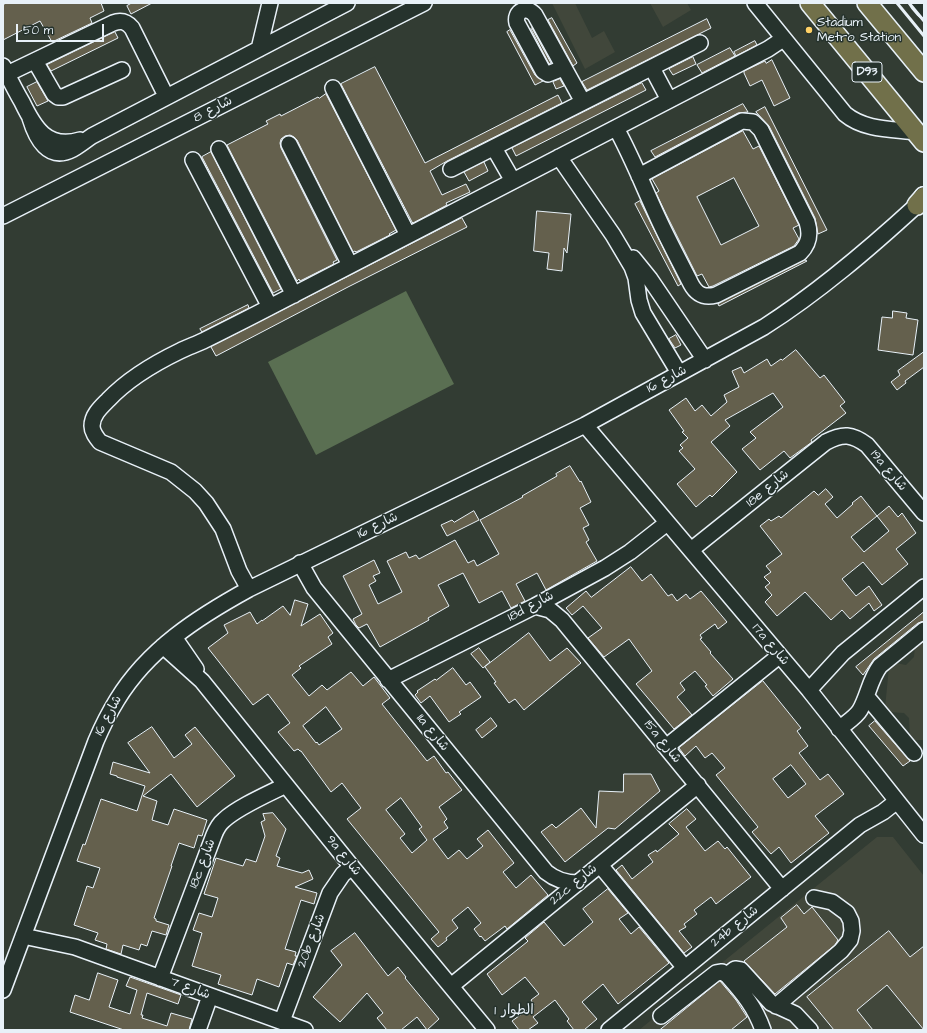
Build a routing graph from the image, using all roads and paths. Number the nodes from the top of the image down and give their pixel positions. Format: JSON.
{"nodes":[{"id":1,"x":270,"y":3,"type":"edge"},
{"id":2,"x":347,"y":3,"type":"edge"},
{"id":3,"x":424,"y":3,"type":"edge"},
{"id":4,"x":810,"y":3,"type":"edge"},
{"id":5,"x":867,"y":3,"type":"edge"},
{"id":6,"x":918,"y":3,"type":"edge"},
{"id":7,"x":756,"y":4,"type":"edge"},
{"id":8,"x":924,"y":10,"type":"edge"},
{"id":9,"x":786,"y":42,"type":"junction"},
{"id":10,"x":700,"y":43,"type":"dead end"},
{"id":11,"x":259,"y":48,"type":"junction"},
{"id":12,"x":35,"y":61,"type":"junction"},
{"id":13,"x":563,"y":68,"type":"dead end"},
{"id":14,"x":652,"y":68,"type":"junction"},
{"id":15,"x":5,"y":70,"type":"edge"},
{"id":16,"x":122,"y":70,"type":"dead end"},
{"id":17,"x":924,"y":72,"type":"edge"},
{"id":18,"x":333,"y":88,"type":"dead end"},
{"id":19,"x":166,"y":96,"type":"junction"},
{"id":20,"x":669,"y":100,"type":"junction"},
{"id":21,"x":583,"y":102,"type":"junction"},
{"id":22,"x":616,"y":128,"type":"junction"},
{"id":23,"x":920,"y":137,"type":"edge"},
{"id":24,"x":289,"y":144,"type":"dead end"},
{"id":25,"x":494,"y":148,"type":"junction"},
{"id":26,"x":219,"y":149,"type":"dead end"},
{"id":27,"x":559,"y":157,"type":"junction"},
{"id":28,"x":193,"y":160,"type":"dead end"},
{"id":29,"x":451,"y":169,"type":"dead end"},
{"id":30,"x":639,"y":176,"type":"junction"},
{"id":31,"x":513,"y":181,"type":"junction"},
{"id":32,"x":922,"y":199,"type":"edge"},
{"id":33,"x":3,"y":216,"type":"edge"},
{"id":34,"x":408,"y":235,"type":"junction"},
{"id":35,"x":613,"y":235,"type":"junction"},
{"id":36,"x":350,"y":265,"type":"junction"},
{"id":37,"x":294,"y":295,"type":"junction"},
{"id":38,"x":270,"y":307,"type":"junction"},
{"id":39,"x":705,"y":360,"type":"junction"},
{"id":40,"x":679,"y":373,"type":"junction"},
{"id":41,"x":591,"y":421,"type":"junction"},
{"id":42,"x":847,"y":435,"type":"joint"},
{"id":43,"x":924,"y":513,"type":"edge"},
{"id":44,"x":667,"y":523,"type":"junction"},
{"id":45,"x":691,"y":550,"type":"junction"},
{"id":46,"x":300,"y":563,"type":"junction"},
{"id":47,"x":924,"y":587,"type":"edge"},
{"id":48,"x":249,"y":589,"type":"junction"},
{"id":49,"x":535,"y":606,"type":"junction"},
{"id":50,"x":924,"y":630,"type":"edge"},
{"id":51,"x":168,"y":641,"type":"junction"},
{"id":52,"x":779,"y":656,"type":"junction"},
{"id":53,"x":388,"y":680,"type":"junction"},
{"id":54,"x":804,"y":686,"type":"junction"},
{"id":55,"x":867,"y":697,"type":"junction"},
{"id":56,"x":839,"y":729,"type":"junction"},
{"id":57,"x":666,"y":747,"type":"junction"},
{"id":58,"x":914,"y":753,"type":"dead end"},
{"id":59,"x":286,"y":785,"type":"junction"},
{"id":60,"x":698,"y":785,"type":"junction"},
{"id":61,"x":894,"y":797,"type":"junction"},
{"id":62,"x":924,"y":835,"type":"edge"},
{"id":63,"x":600,"y":865,"type":"junction"},
{"id":64,"x":352,"y":867,"type":"junction"},
{"id":65,"x":578,"y":883,"type":"junction"},
{"id":66,"x":782,"y":889,"type":"junction"},
{"id":67,"x":814,"y":898,"type":"dead end"},
{"id":68,"x":25,"y":931,"type":"junction"},
{"id":69,"x":685,"y":968,"type":"junction"},
{"id":70,"x":727,"y":975,"type":"junction"},
{"id":71,"x":160,"y":978,"type":"junction"},
{"id":72,"x":451,"y":986,"type":"junction"},
{"id":73,"x":3,"y":990,"type":"edge"},
{"id":74,"x":210,"y":996,"type":"junction"},
{"id":75,"x":776,"y":1006,"type":"junction"},
{"id":76,"x":661,"y":1016,"type":"dead end"},
{"id":77,"x":282,"y":1021,"type":"junction"},
{"id":78,"x":198,"y":1030,"type":"edge"},
{"id":79,"x":305,"y":1030,"type":"edge"},
{"id":80,"x":487,"y":1030,"type":"edge"},
{"id":81,"x":609,"y":1030,"type":"edge"},
{"id":82,"x":763,"y":1030,"type":"edge"},
{"id":83,"x":810,"y":1030,"type":"edge"}],
"edges":[{"from":1,"to":11,"type":"street"},
{"from":2,"to":11,"type":"street"},
{"from":3,"to":33,"type":"street","name":"شارع 8"},
{"from":4,"to":23,"type":"main road","number":"D93"},
{"from":5,"to":17,"type":"main road"},
{"from":6,"to":8,"type":"street"},
{"from":7,"to":9,"type":"street"},
{"from":9,"to":20,"type":"street"},
{"from":9,"to":23,"type":"street"},
{"from":10,"to":14,"type":"street"},
{"from":11,"to":19,"type":"street"},
{"from":12,"to":15,"type":"street"},
{"from":12,"to":16,"type":"street"},
{"from":12,"to":19,"type":"street"},
{"from":13,"to":21,"type":"street"},
{"from":14,"to":20,"type":"street"},
{"from":14,"to":21,"type":"street"},
{"from":15,"to":19,"type":"street"},
{"from":18,"to":34,"type":"street"},
{"from":20,"to":22,"type":"street"},
{"from":21,"to":25,"type":"street"},
{"from":22,"to":27,"type":"street"},
{"from":22,"to":30,"type":"street"},
{"from":24,"to":36,"type":"street"},
{"from":25,"to":29,"type":"street"},
{"from":25,"to":31,"type":"street"},
{"from":26,"to":37,"type":"street"},
{"from":27,"to":31,"type":"street"},
{"from":27,"to":35,"type":"street"},
{"from":28,"to":38,"type":"street"},
{"from":30,"to":30,"type":"street"},
{"from":31,"to":34,"type":"street"},
{"from":32,"to":39,"type":"street","name":"شارع 16"},
{"from":34,"to":36,"type":"street"},
{"from":35,"to":39,"type":"street"},
{"from":35,"to":40,"type":"street"},
{"from":36,"to":37,"type":"street"},
{"from":37,"to":38,"type":"street"},
{"from":38,"to":48,"type":"street"},
{"from":39,"to":40,"type":"street","name":"شارع 16"},
{"from":40,"to":41,"type":"street","name":"شارع 16"},
{"from":41,"to":44,"type":"street","name":"17a شارع"},
{"from":41,"to":46,"type":"street","name":"شارع 16"},
{"from":42,"to":43,"type":"street","name":"19a شارع"},
{"from":42,"to":45,"type":"street","name":"18e شارع"},
{"from":44,"to":45,"type":"street","name":"17a شارع"},
{"from":44,"to":49,"type":"street","name":"18d شارع"},
{"from":45,"to":52,"type":"street","name":"17a شارع"},
{"from":46,"to":48,"type":"street","name":"شارع 16"},
{"from":46,"to":53,"type":"street","name":"11a شارع"},
{"from":47,"to":54,"type":"street"},
{"from":48,"to":51,"type":"street","name":"شارع 16"},
{"from":49,"to":53,"type":"street","name":"18d شارع"},
{"from":49,"to":57,"type":"street","name":"15a شارع"},
{"from":50,"to":55,"type":"street"},
{"from":51,"to":59,"type":"street","name":"9a شارع"},
{"from":51,"to":68,"type":"street","name":"شارع 16"},
{"from":52,"to":54,"type":"street","name":"17a شارع"},
{"from":52,"to":57,"type":"street"},
{"from":53,"to":65,"type":"street","name":"11a شارع"},
{"from":54,"to":56,"type":"street","name":"17a شارع"},
{"from":55,"to":56,"type":"street"},
{"from":55,"to":58,"type":"street"},
{"from":56,"to":61,"type":"street","name":"17a شارع"},
{"from":57,"to":60,"type":"street","name":"15a شارع"},
{"from":59,"to":64,"type":"street","name":"9a شارع"},
{"from":59,"to":71,"type":"street","name":"18c شارع"},
{"from":60,"to":63,"type":"street","name":"22c شارع"},
{"from":60,"to":66,"type":"street","name":"15a شارع"},
{"from":61,"to":62,"type":"street","name":"17a شارع"},
{"from":61,"to":66,"type":"street","name":"24b شارع"},
{"from":63,"to":65,"type":"street","name":"22c شارع"},
{"from":63,"to":69,"type":"street"},
{"from":64,"to":72,"type":"street","name":"9a شارع"},
{"from":64,"to":77,"type":"street","name":"20b شارع"},
{"from":65,"to":72,"type":"street","name":"22c شارع"},
{"from":66,"to":69,"type":"street","name":"24b شارع"},
{"from":67,"to":75,"type":"street"},
{"from":68,"to":71,"type":"street","name":"شارع 7"},
{"from":68,"to":73,"type":"street","name":"شارع 16"},
{"from":69,"to":81,"type":"street","name":"24b شارع"},
{"from":70,"to":75,"type":"street"},
{"from":70,"to":76,"type":"street"},
{"from":70,"to":82,"type":"street"},
{"from":71,"to":74,"type":"street","name":"شارع 7"},
{"from":72,"to":80,"type":"street","name":"9a شارع"},
{"from":74,"to":77,"type":"street","name":"شارع 7"},
{"from":74,"to":78,"type":"street"},
{"from":75,"to":83,"type":"street"},
{"from":77,"to":79,"type":"street","name":"شارع 7"}]}
